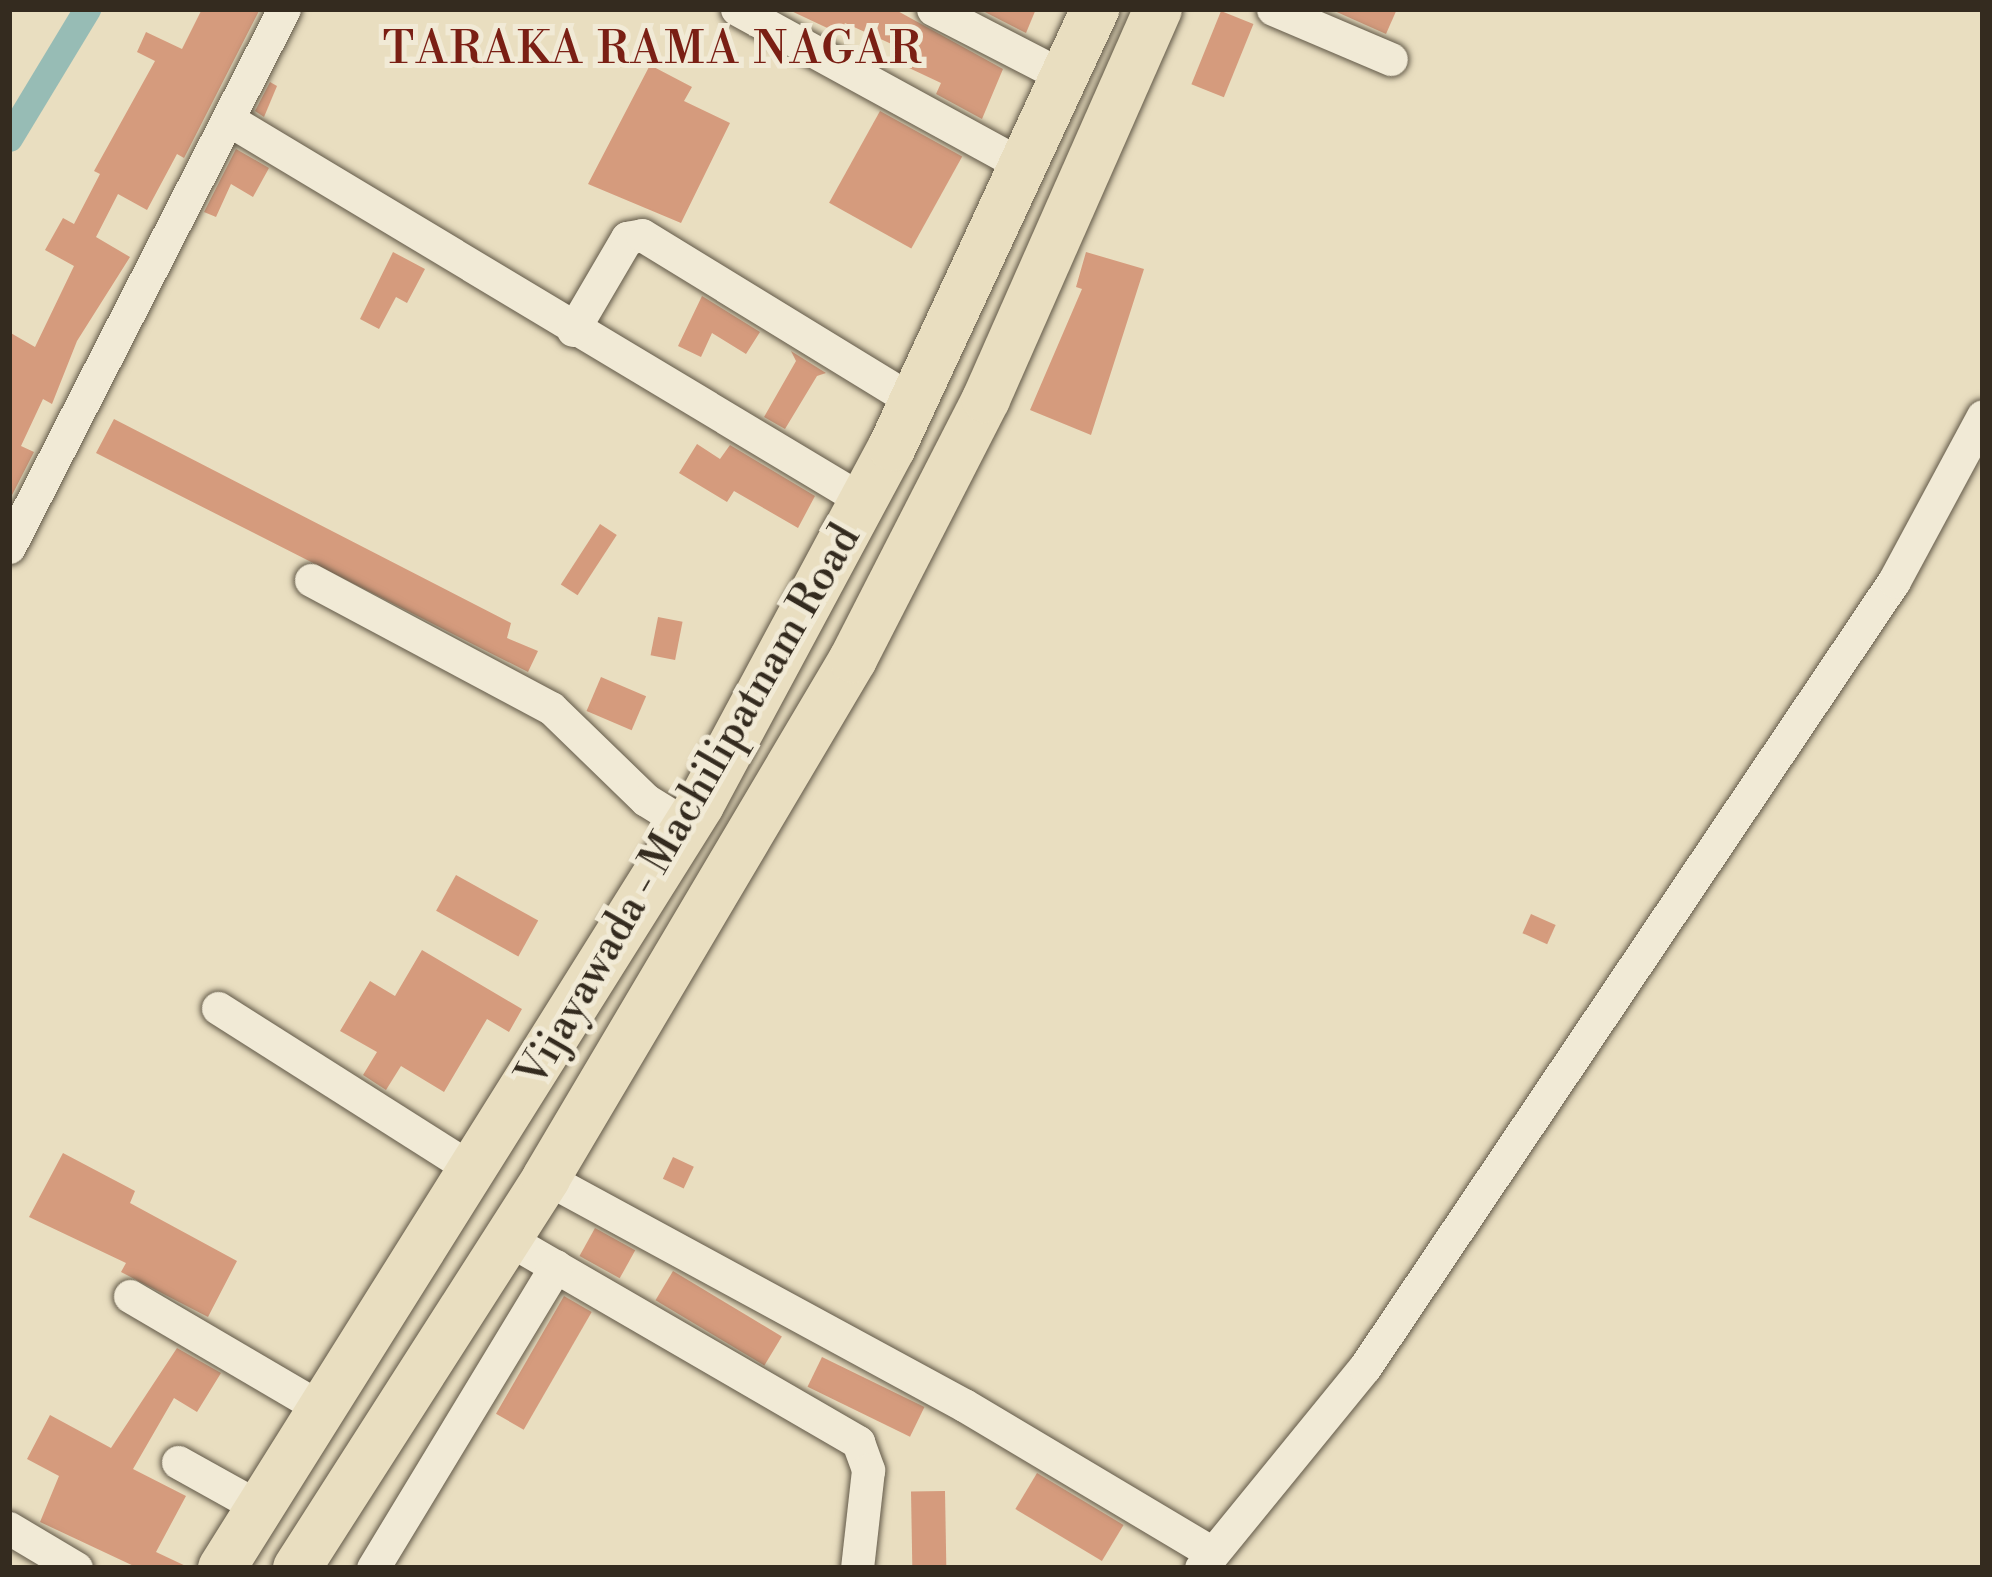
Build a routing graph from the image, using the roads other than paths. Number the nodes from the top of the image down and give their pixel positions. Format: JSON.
{"nodes":[{"id":1,"x":284,"y":9,"type":"edge"},
{"id":2,"x":737,"y":9,"type":"edge"},
{"id":3,"x":933,"y":9,"type":"edge"},
{"id":4,"x":1095,"y":9,"type":"edge"},
{"id":5,"x":1158,"y":9,"type":"edge"},
{"id":6,"x":1273,"y":9,"type":"edge"},
{"id":7,"x":1391,"y":59,"type":"dead end"},
{"id":8,"x":1065,"y":77,"type":"junction"},
{"id":9,"x":231,"y":122,"type":"junction"},
{"id":10,"x":1026,"y":167,"type":"junction"},
{"id":11,"x":573,"y":330,"type":"junction"},
{"id":12,"x":914,"y":402,"type":"junction"},
{"id":13,"x":1983,"y":416,"type":"edge"},
{"id":14,"x":864,"y":501,"type":"junction"},
{"id":15,"x":9,"y":547,"type":"edge"},
{"id":16,"x":311,"y":580,"type":"dead end"},
{"id":17,"x":688,"y":826,"type":"junction"},
{"id":18,"x":218,"y":1009,"type":"dead end"},
{"id":19,"x":476,"y":1172,"type":"junction"},
{"id":20,"x":546,"y":1178,"type":"junction"},
{"id":21,"x":508,"y":1239,"type":"junction"},
{"id":22,"x":556,"y":1266,"type":"junction"},
{"id":23,"x":130,"y":1296,"type":"dead end"},
{"id":24,"x":321,"y":1408,"type":"junction"},
{"id":25,"x":178,"y":1462,"type":"dead end"},
{"id":26,"x":259,"y":1507,"type":"junction"},
{"id":27,"x":9,"y":1528,"type":"edge"},
{"id":28,"x":1207,"y":1561,"type":"edge"},
{"id":29,"x":76,"y":1568,"type":"edge"},
{"id":30,"x":221,"y":1568,"type":"edge"},
{"id":31,"x":297,"y":1568,"type":"edge"},
{"id":32,"x":373,"y":1568,"type":"edge"},
{"id":33,"x":856,"y":1568,"type":"edge"}],
"edges":[{"from":1,"to":9,"type":"street"},
{"from":2,"to":10,"type":"street"},
{"from":3,"to":8,"type":"street"},
{"from":4,"to":8,"type":"highway","name":"Vijayawada - Machilipatnam Road"},
{"from":5,"to":20,"type":"highway","name":"Vijayawada - Machilipatnam Road"},
{"from":6,"to":7,"type":"street"},
{"from":8,"to":10,"type":"highway","name":"Vijayawada - Machilipatnam Road"},
{"from":9,"to":11,"type":"street"},
{"from":9,"to":15,"type":"street"},
{"from":10,"to":12,"type":"highway","name":"Vijayawada - Machilipatnam Road"},
{"from":11,"to":12,"type":"street"},
{"from":11,"to":14,"type":"street"},
{"from":12,"to":14,"type":"highway","name":"Vijayawada - Machilipatnam Road"},
{"from":13,"to":28,"type":"street"},
{"from":14,"to":17,"type":"highway","name":"Vijayawada - Machilipatnam Road"},
{"from":16,"to":17,"type":"street"},
{"from":17,"to":19,"type":"highway","name":"Vijayawada - Machilipatnam Road"},
{"from":18,"to":19,"type":"street"},
{"from":19,"to":24,"type":"highway","name":"Vijayawada - Machilipatnam Road"},
{"from":20,"to":21,"type":"highway","name":"Vijayawada - Machilipatnam Road"},
{"from":20,"to":28,"type":"street"},
{"from":21,"to":22,"type":"street"},
{"from":21,"to":31,"type":"highway","name":"Vijayawada - Machilipatnam Road"},
{"from":22,"to":32,"type":"street"},
{"from":22,"to":33,"type":"street"},
{"from":23,"to":24,"type":"street"},
{"from":24,"to":26,"type":"highway","name":"Vijayawada - Machilipatnam Road"},
{"from":25,"to":26,"type":"street"},
{"from":26,"to":30,"type":"highway","name":"Vijayawada - Machilipatnam Road"},
{"from":27,"to":29,"type":"street"}]}
